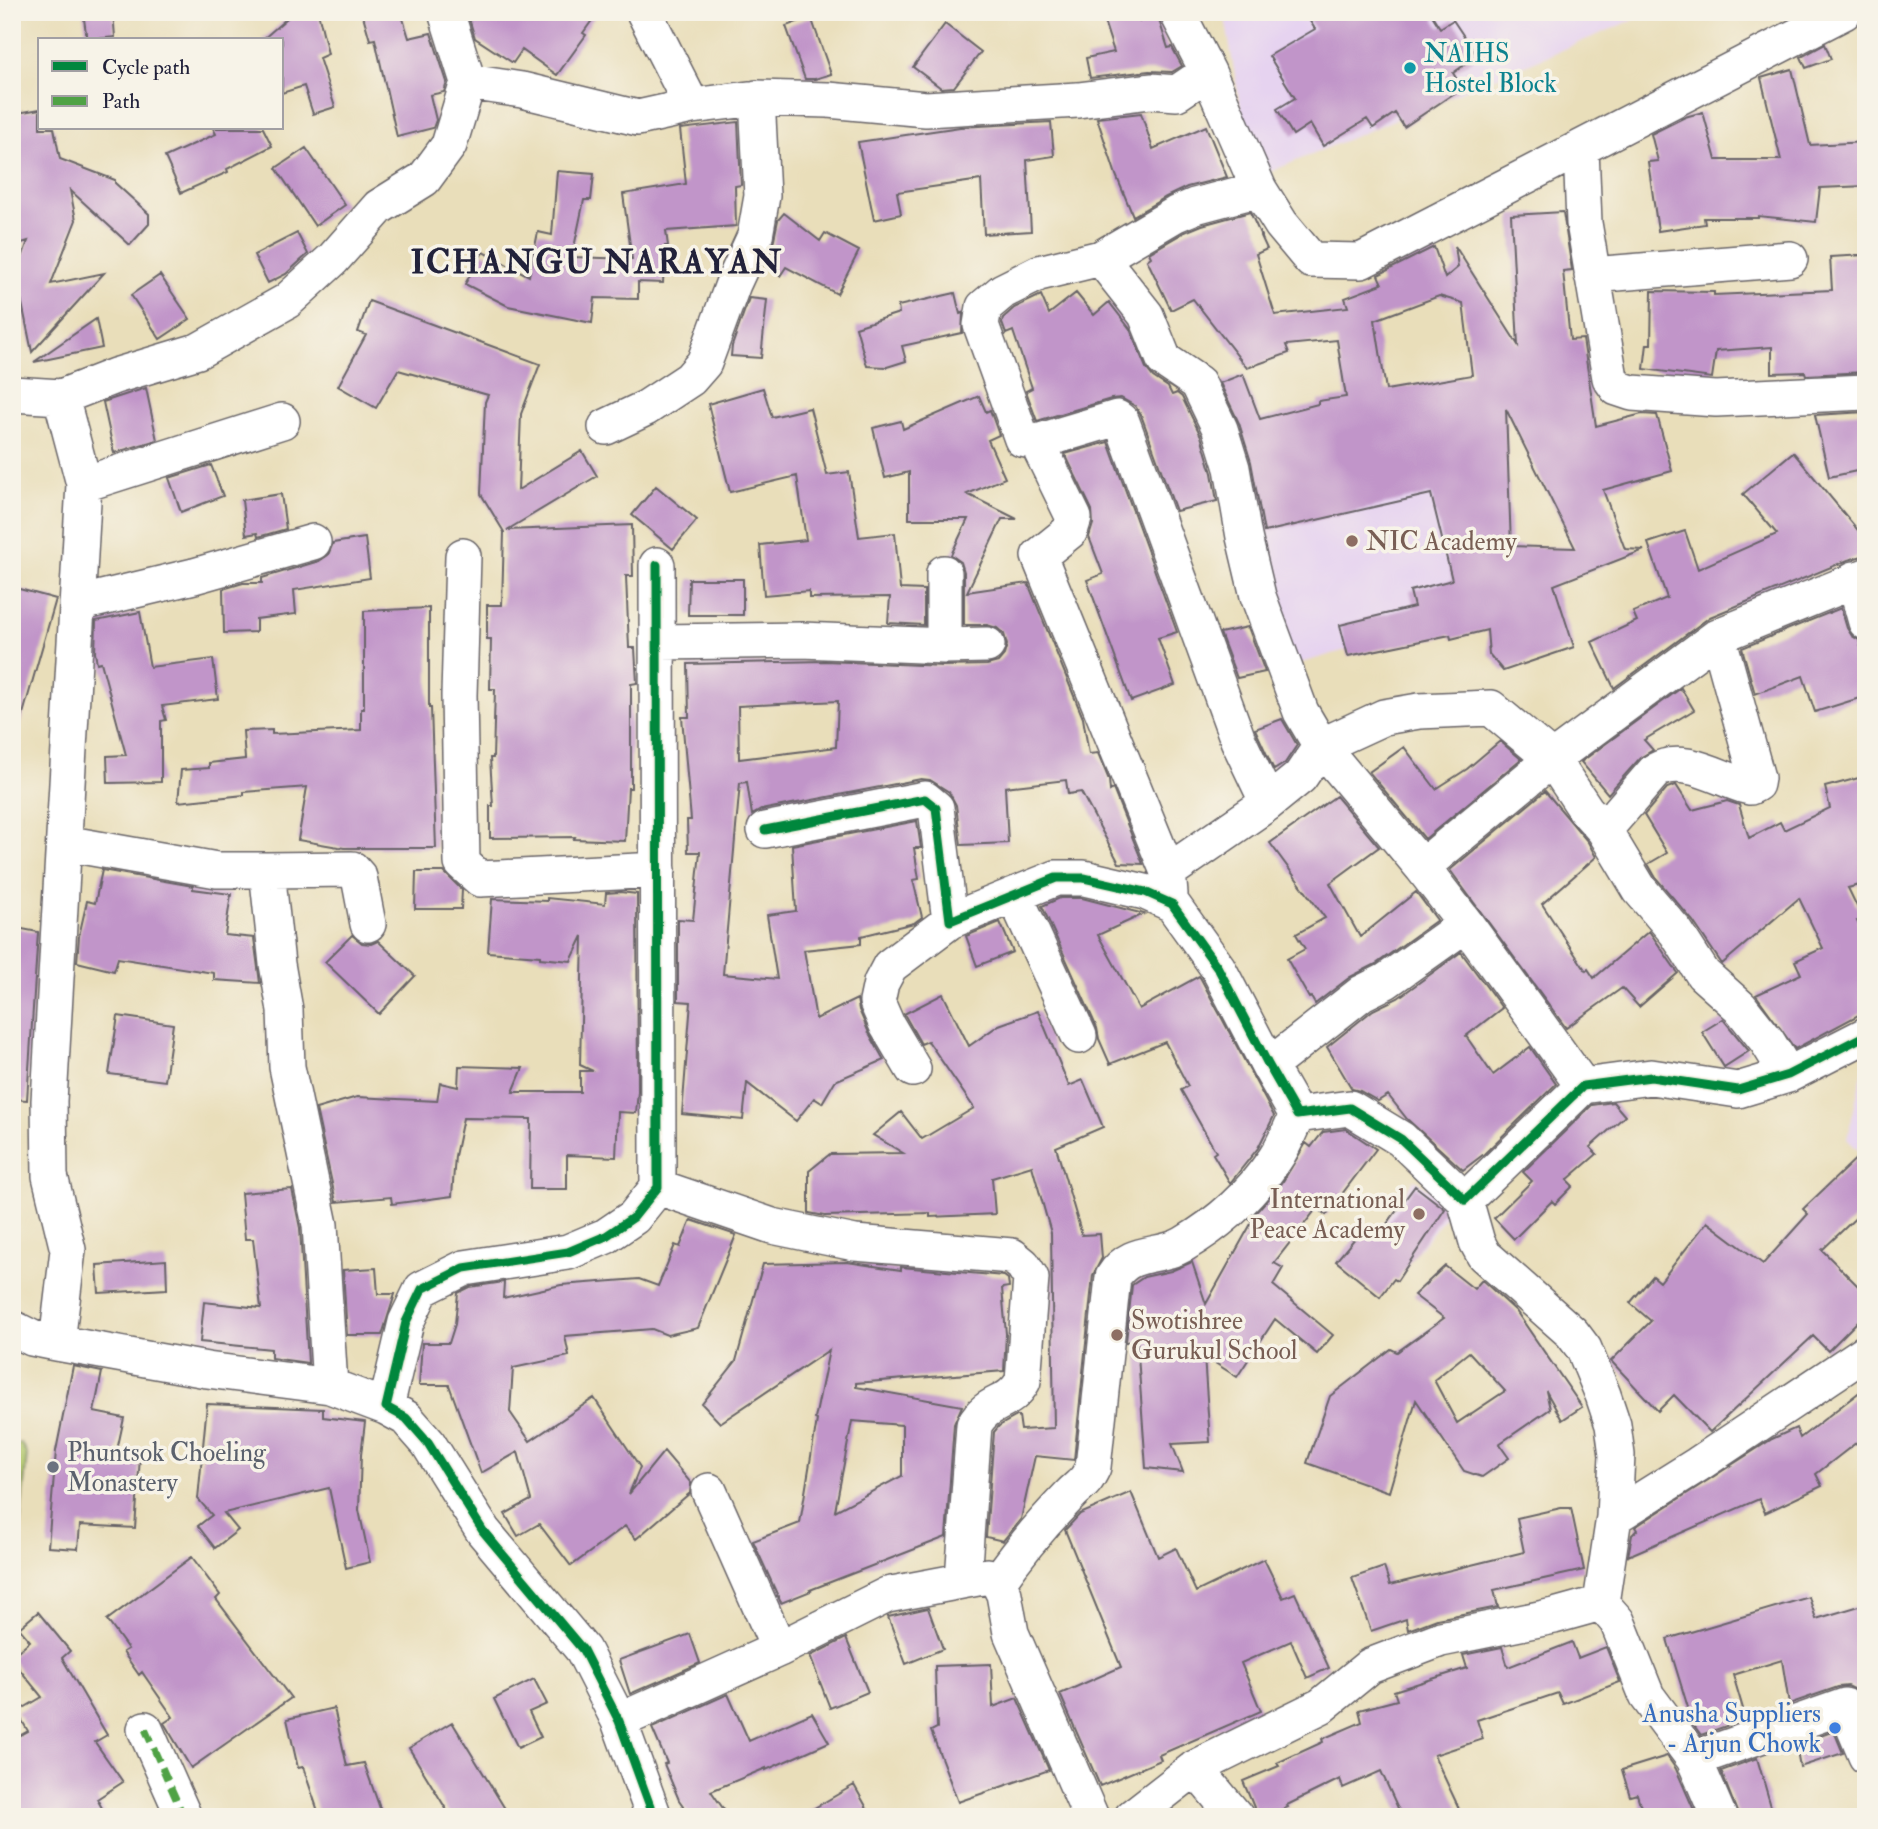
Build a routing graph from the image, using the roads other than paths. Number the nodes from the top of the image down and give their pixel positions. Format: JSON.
{"nodes":[{"id":1,"x":446,"y":12,"type":"edge"},
{"id":2,"x":644,"y":12,"type":"edge"},
{"id":3,"x":1177,"y":12,"type":"edge"},
{"id":4,"x":1844,"y":12,"type":"edge"},
{"id":5,"x":1208,"y":72,"type":"junction"},
{"id":6,"x":468,"y":82,"type":"junction"},
{"id":7,"x":757,"y":98,"type":"junction"},
{"id":8,"x":692,"y":106,"type":"junction"},
{"id":9,"x":1581,"y":149,"type":"junction"},
{"id":10,"x":1259,"y":189,"type":"junction"},
{"id":11,"x":1101,"y":258,"type":"junction"},
{"id":12,"x":1790,"y":258,"type":"dead end"},
{"id":13,"x":1592,"y":275,"type":"junction"},
{"id":14,"x":1866,"y":392,"type":"edge"},
{"id":15,"x":12,"y":394,"type":"edge"},
{"id":16,"x":61,"y":397,"type":"junction"},
{"id":17,"x":282,"y":421,"type":"dead end"},
{"id":18,"x":606,"y":427,"type":"dead end"},
{"id":19,"x":1037,"y":443,"type":"junction"},
{"id":20,"x":84,"y":484,"type":"junction"},
{"id":21,"x":313,"y":542,"type":"dead end"},
{"id":22,"x":463,"y":556,"type":"dead end"},
{"id":23,"x":657,"y":565,"type":"dead end"},
{"id":24,"x":944,"y":573,"type":"dead end"},
{"id":25,"x":1860,"y":577,"type":"edge"},
{"id":26,"x":77,"y":604,"type":"junction"},
{"id":27,"x":1866,"y":622,"type":"edge"},
{"id":28,"x":1718,"y":636,"type":"junction"},
{"id":29,"x":658,"y":642,"type":"junction"},
{"id":30,"x":987,"y":645,"type":"dead end"},
{"id":31,"x":944,"y":646,"type":"junction"},
{"id":32,"x":1321,"y":746,"type":"junction"},
{"id":33,"x":1552,"y":759,"type":"junction"},
{"id":34,"x":1268,"y":803,"type":"junction"},
{"id":35,"x":765,"y":830,"type":"dead end"},
{"id":36,"x":1604,"y":830,"type":"junction"},
{"id":37,"x":64,"y":843,"type":"junction"},
{"id":38,"x":1422,"y":867,"type":"junction"},
{"id":39,"x":267,"y":870,"type":"junction"},
{"id":40,"x":658,"y":870,"type":"junction"},
{"id":41,"x":1170,"y":888,"type":"junction"},
{"id":42,"x":1015,"y":896,"type":"junction"},
{"id":43,"x":950,"y":921,"type":"junction"},
{"id":44,"x":368,"y":923,"type":"dead end"},
{"id":45,"x":1466,"y":924,"type":"junction"},
{"id":46,"x":1866,"y":1035,"type":"edge"},
{"id":47,"x":1079,"y":1036,"type":"dead end"},
{"id":48,"x":1269,"y":1066,"type":"junction"},
{"id":49,"x":914,"y":1069,"type":"dead end"},
{"id":50,"x":1788,"y":1075,"type":"junction"},
{"id":51,"x":1583,"y":1086,"type":"junction"},
{"id":52,"x":1297,"y":1115,"type":"junction"},
{"id":53,"x":658,"y":1187,"type":"junction"},
{"id":54,"x":1465,"y":1200,"type":"junction"},
{"id":55,"x":12,"y":1328,"type":"edge"},
{"id":56,"x":57,"y":1343,"type":"junction"},
{"id":57,"x":1866,"y":1352,"type":"edge"},
{"id":58,"x":330,"y":1386,"type":"junction"},
{"id":59,"x":386,"y":1407,"type":"junction"},
{"id":60,"x":709,"y":1491,"type":"dead end"},
{"id":61,"x":1614,"y":1517,"type":"junction"},
{"id":62,"x":963,"y":1579,"type":"junction"},
{"id":63,"x":998,"y":1582,"type":"junction"},
{"id":64,"x":1601,"y":1603,"type":"junction"},
{"id":65,"x":779,"y":1649,"type":"junction"},
{"id":66,"x":1855,"y":1702,"type":"edge"},
{"id":67,"x":619,"y":1721,"type":"junction"},
{"id":68,"x":145,"y":1728,"type":"dead end"},
{"id":69,"x":1866,"y":1756,"type":"edge"},
{"id":70,"x":1694,"y":1759,"type":"junction"},
{"id":71,"x":1195,"y":1768,"type":"junction"},
{"id":72,"x":184,"y":1817,"type":"edge"},
{"id":73,"x":654,"y":1817,"type":"edge"},
{"id":74,"x":1091,"y":1817,"type":"edge"},
{"id":75,"x":1132,"y":1817,"type":"edge"},
{"id":76,"x":1236,"y":1817,"type":"edge"},
{"id":77,"x":1719,"y":1817,"type":"edge"}],
"edges":[{"from":1,"to":6,"type":"street"},
{"from":2,"to":8,"type":"street"},
{"from":3,"to":5,"type":"street"},
{"from":4,"to":9,"type":"street"},
{"from":5,"to":7,"type":"street"},
{"from":5,"to":10,"type":"street"},
{"from":6,"to":8,"type":"street"},
{"from":6,"to":16,"type":"street"},
{"from":7,"to":8,"type":"street"},
{"from":7,"to":18,"type":"street"},
{"from":9,"to":10,"type":"street"},
{"from":9,"to":13,"type":"street"},
{"from":10,"to":11,"type":"street"},
{"from":11,"to":19,"type":"street"},
{"from":11,"to":32,"type":"street"},
{"from":12,"to":13,"type":"street"},
{"from":13,"to":14,"type":"street"},
{"from":15,"to":16,"type":"street"},
{"from":16,"to":20,"type":"street"},
{"from":17,"to":20,"type":"street"},
{"from":19,"to":34,"type":"street"},
{"from":19,"to":41,"type":"street"},
{"from":20,"to":26,"type":"street"},
{"from":21,"to":26,"type":"street"},
{"from":22,"to":40,"type":"street"},
{"from":23,"to":29,"type":"street"},
{"from":24,"to":31,"type":"street"},
{"from":25,"to":27,"type":"street"},
{"from":25,"to":28,"type":"street"},
{"from":26,"to":37,"type":"street"},
{"from":28,"to":33,"type":"street"},
{"from":28,"to":36,"type":"street"},
{"from":29,"to":31,"type":"street"},
{"from":29,"to":40,"type":"street"},
{"from":30,"to":31,"type":"street"},
{"from":32,"to":33,"type":"street"},
{"from":32,"to":34,"type":"street"},
{"from":32,"to":38,"type":"street"},
{"from":33,"to":36,"type":"street"},
{"from":33,"to":38,"type":"street"},
{"from":34,"to":41,"type":"street"},
{"from":35,"to":43,"type":"street"},
{"from":36,"to":50,"type":"street"},
{"from":37,"to":39,"type":"street"},
{"from":37,"to":56,"type":"street"},
{"from":38,"to":45,"type":"street"},
{"from":39,"to":44,"type":"street"},
{"from":39,"to":58,"type":"street"},
{"from":40,"to":53,"type":"street"},
{"from":41,"to":42,"type":"street"},
{"from":41,"to":48,"type":"street"},
{"from":42,"to":43,"type":"street"},
{"from":42,"to":47,"type":"street"},
{"from":43,"to":49,"type":"street"},
{"from":45,"to":48,"type":"street"},
{"from":45,"to":51,"type":"street"},
{"from":46,"to":50,"type":"street"},
{"from":48,"to":52,"type":"street"},
{"from":50,"to":51,"type":"street"},
{"from":51,"to":54,"type":"street"},
{"from":52,"to":54,"type":"street"},
{"from":52,"to":63,"type":"street"},
{"from":53,"to":59,"type":"street"},
{"from":53,"to":62,"type":"street"},
{"from":54,"to":61,"type":"street"},
{"from":55,"to":56,"type":"street"},
{"from":56,"to":58,"type":"street"},
{"from":57,"to":61,"type":"street"},
{"from":58,"to":59,"type":"street"},
{"from":59,"to":67,"type":"street"},
{"from":60,"to":65,"type":"street"},
{"from":61,"to":64,"type":"street"},
{"from":62,"to":63,"type":"street"},
{"from":62,"to":65,"type":"street"},
{"from":63,"to":74,"type":"street"},
{"from":64,"to":70,"type":"street"},
{"from":64,"to":71,"type":"street"},
{"from":65,"to":67,"type":"street"},
{"from":66,"to":69,"type":"street"},
{"from":66,"to":70,"type":"street"},
{"from":67,"to":73,"type":"street"},
{"from":68,"to":72,"type":"street"},
{"from":70,"to":77,"type":"street"},
{"from":71,"to":75,"type":"street"},
{"from":71,"to":76,"type":"street"}]}
